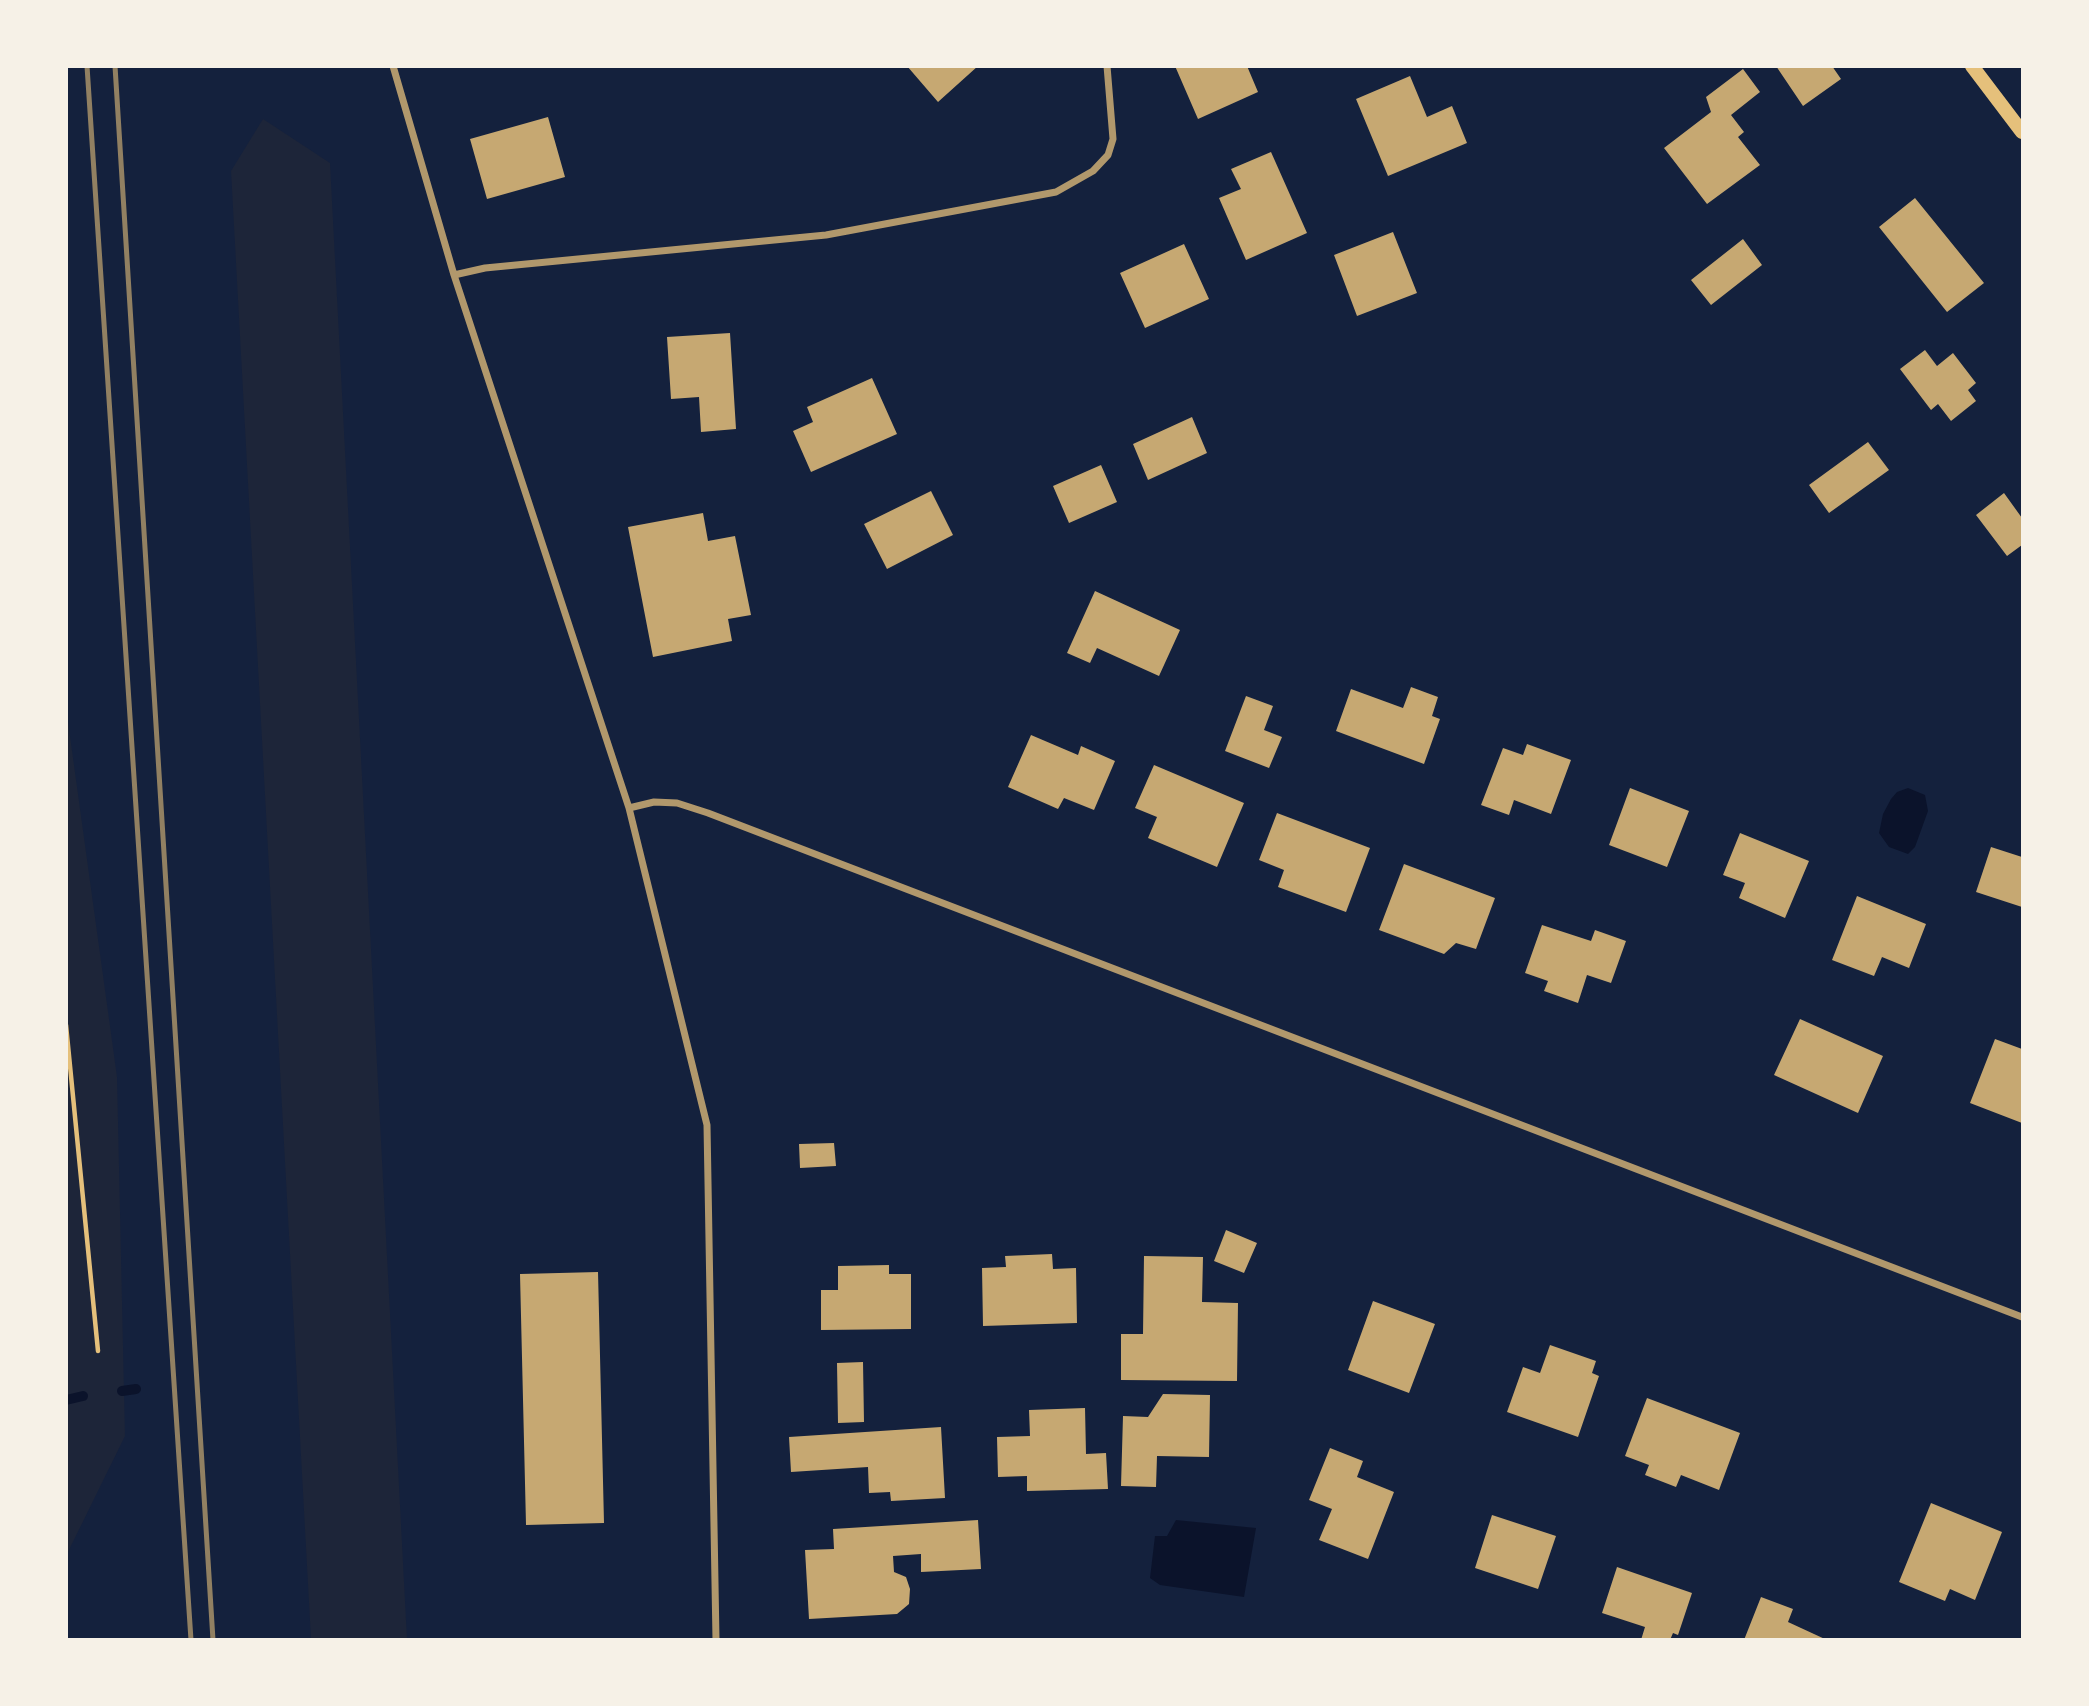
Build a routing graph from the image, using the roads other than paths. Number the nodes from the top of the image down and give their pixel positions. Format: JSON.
{"nodes":[{"id":1,"x":393,"y":66,"type":"edge"},
{"id":2,"x":1107,"y":66,"type":"edge"},
{"id":3,"x":1972,"y":66,"type":"edge"},
{"id":4,"x":2022,"y":132,"type":"edge"},
{"id":5,"x":454,"y":275,"type":"junction"},
{"id":6,"x":629,"y":808,"type":"junction"},
{"id":7,"x":2022,"y":1317,"type":"edge"},
{"id":8,"x":716,"y":1640,"type":"edge"}],
"edges":[{"from":1,"to":5,"type":"street"},
{"from":2,"to":5,"type":"street"},
{"from":3,"to":4,"type":"main road"},
{"from":5,"to":6,"type":"street"},
{"from":6,"to":7,"type":"street"},
{"from":6,"to":8,"type":"street"}]}
